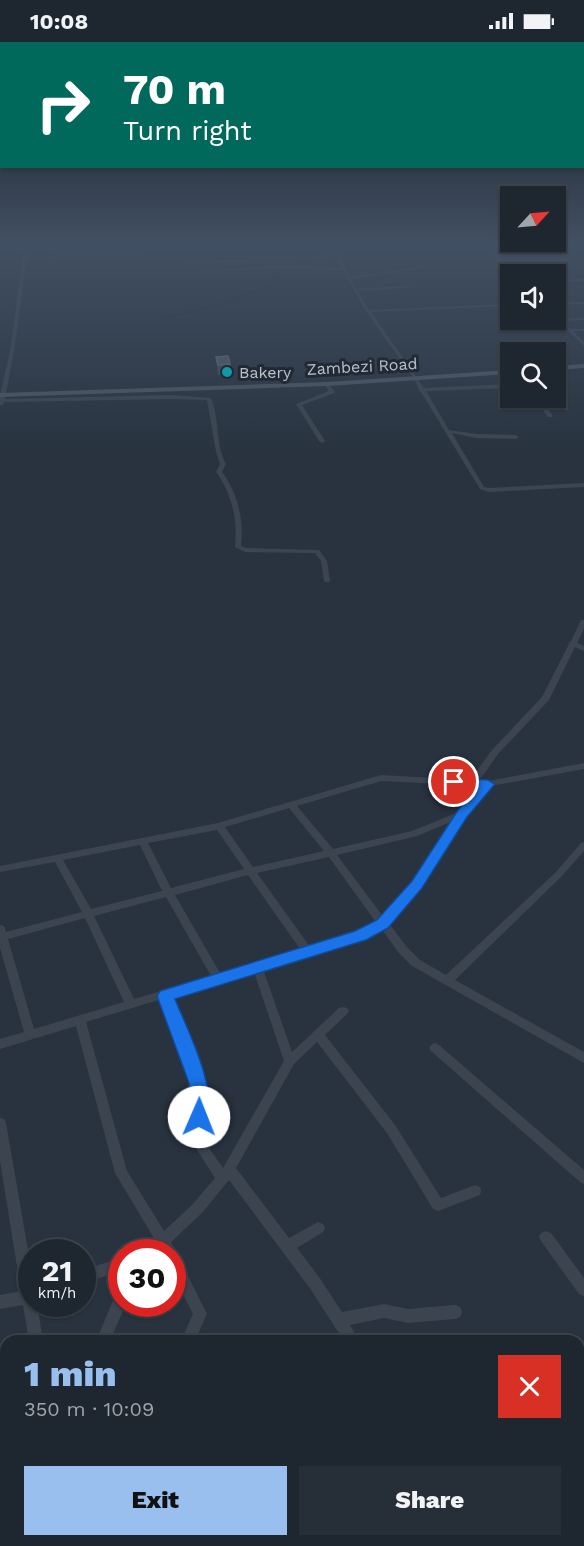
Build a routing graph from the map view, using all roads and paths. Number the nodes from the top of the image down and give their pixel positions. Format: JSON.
{"nodes":[{"id":1,"x":17,"y":312,"type":"edge"},
{"id":2,"x":369,"y":312,"type":"edge"},
{"id":3,"x":566,"y":318,"type":"edge"},
{"id":4,"x":584,"y":319,"type":"edge"},
{"id":5,"x":566,"y":326,"type":"edge"},
{"id":6,"x":570,"y":330,"type":"junction"},
{"id":7,"x":584,"y":330,"type":"edge"},
{"id":8,"x":576,"y":336,"type":"junction"},
{"id":9,"x":584,"y":336,"type":"edge"},
{"id":10,"x":584,"y":345,"type":"edge"},
{"id":11,"x":584,"y":366,"type":"edge"},
{"id":12,"x":566,"y":367,"type":"edge"},
{"id":13,"x":500,"y":373,"type":"edge"},
{"id":14,"x":416,"y":379,"type":"junction"},
{"id":15,"x":327,"y":384,"type":"junction"},
{"id":16,"x":500,"y":386,"type":"edge"},
{"id":17,"x":422,"y":390,"type":"junction"},
{"id":18,"x":1,"y":399,"type":"edge"},
{"id":19,"x":544,"y":408,"type":"edge"},
{"id":20,"x":550,"y":416,"type":"dead end"},
{"id":21,"x":447,"y":431,"type":"junction"},
{"id":22,"x":516,"y":436,"type":"dead end"},
{"id":23,"x":322,"y":441,"type":"dead end"},
{"id":24,"x":584,"y":485,"type":"edge"},
{"id":25,"x":327,"y":581,"type":"dead end"},
{"id":26,"x":583,"y":624,"type":"edge"},
{"id":27,"x":572,"y":643,"type":"junction"},
{"id":28,"x":584,"y":649,"type":"edge"},
{"id":29,"x":584,"y":766,"type":"edge"},
{"id":30,"x":473,"y":783,"type":"junction"},
{"id":31,"x":488,"y":784,"type":"junction"},
{"id":32,"x":291,"y":805,"type":"junction"},
{"id":33,"x":462,"y":814,"type":"junction"},
{"id":34,"x":219,"y":826,"type":"junction"},
{"id":35,"x":142,"y":840,"type":"junction"},
{"id":36,"x":584,"y":845,"type":"edge"},
{"id":37,"x":331,"y":853,"type":"junction"},
{"id":38,"x":57,"y":857,"type":"junction"},
{"id":39,"x":0,"y":869,"type":"edge"},
{"id":40,"x":251,"y":871,"type":"junction"},
{"id":41,"x":168,"y":892,"type":"junction"},
{"id":42,"x":89,"y":915,"type":"junction"},
{"id":43,"x":382,"y":924,"type":"junction"},
{"id":44,"x":1,"y":934,"type":"edge"},
{"id":45,"x":308,"y":952,"type":"junction"},
{"id":46,"x":257,"y":966,"type":"junction"},
{"id":47,"x":218,"y":979,"type":"junction"},
{"id":48,"x":447,"y":981,"type":"junction"},
{"id":49,"x":166,"y":996,"type":"junction"},
{"id":50,"x":131,"y":1005,"type":"junction"},
{"id":51,"x":343,"y":1011,"type":"dead end"},
{"id":52,"x":80,"y":1020,"type":"junction"},
{"id":53,"x":30,"y":1035,"type":"junction"},
{"id":54,"x":318,"y":1035,"type":"junction"},
{"id":55,"x":0,"y":1044,"type":"edge"},
{"id":56,"x":435,"y":1048,"type":"dead end"},
{"id":57,"x":584,"y":1058,"type":"edge"},
{"id":58,"x":290,"y":1061,"type":"junction"},
{"id":59,"x":0,"y":1123,"type":"edge"},
{"id":60,"x":226,"y":1174,"type":"junction"},
{"id":61,"x":584,"y":1178,"type":"edge"},
{"id":62,"x":475,"y":1191,"type":"dead end"},
{"id":63,"x":318,"y":1228,"type":"dead end"},
{"id":64,"x":546,"y":1237,"type":"dead end"},
{"id":65,"x":20,"y":1239,"type":"edge"},
{"id":66,"x":162,"y":1239,"type":"edge"},
{"id":67,"x":173,"y":1239,"type":"edge"},
{"id":68,"x":287,"y":1247,"type":"junction"},
{"id":69,"x":186,"y":1286,"type":"edge"},
{"id":70,"x":584,"y":1289,"type":"edge"},
{"id":71,"x":18,"y":1298,"type":"edge"},
{"id":72,"x":0,"y":1302,"type":"edge"},
{"id":73,"x":455,"y":1312,"type":"dead end"},
{"id":74,"x":33,"y":1317,"type":"edge"},
{"id":75,"x":114,"y":1317,"type":"edge"},
{"id":76,"x":339,"y":1320,"type":"junction"},
{"id":77,"x":35,"y":1335,"type":"edge"},
{"id":78,"x":106,"y":1335,"type":"edge"},
{"id":79,"x":191,"y":1335,"type":"edge"},
{"id":80,"x":348,"y":1335,"type":"edge"}],
"edges":[{"from":1,"to":18,"type":"street"},
{"from":2,"to":14,"type":"street"},
{"from":3,"to":4,"type":"street"},
{"from":5,"to":6,"type":"street"},
{"from":6,"to":7,"type":"street"},
{"from":6,"to":8,"type":"street"},
{"from":8,"to":9,"type":"street"},
{"from":8,"to":10,"type":"street"},
{"from":11,"to":12,"type":"main road"},
{"from":13,"to":14,"type":"main road","name":"Zambezi Road"},
{"from":14,"to":15,"type":"main road","name":"Zambezi Road"},
{"from":14,"to":17,"type":"street"},
{"from":15,"to":18,"type":"main road","name":"Zambezi Road"},
{"from":15,"to":23,"type":"street"},
{"from":16,"to":17,"type":"street"},
{"from":17,"to":21,"type":"street"},
{"from":18,"to":25,"type":"street"},
{"from":19,"to":20,"type":"street"},
{"from":21,"to":22,"type":"street"},
{"from":21,"to":24,"type":"street"},
{"from":26,"to":27,"type":"street"},
{"from":27,"to":28,"type":"street"},
{"from":27,"to":30,"type":"street"},
{"from":29,"to":31,"type":"street"},
{"from":30,"to":31,"type":"street"},
{"from":30,"to":32,"type":"street"},
{"from":31,"to":33,"type":"street"},
{"from":32,"to":34,"type":"street"},
{"from":32,"to":37,"type":"street"},
{"from":33,"to":37,"type":"street"},
{"from":33,"to":43,"type":"street"},
{"from":34,"to":35,"type":"street"},
{"from":34,"to":40,"type":"street"},
{"from":35,"to":38,"type":"street"},
{"from":35,"to":41,"type":"street"},
{"from":36,"to":48,"type":"street"},
{"from":37,"to":40,"type":"street"},
{"from":37,"to":43,"type":"street"},
{"from":38,"to":39,"type":"street"},
{"from":38,"to":42,"type":"street"},
{"from":40,"to":41,"type":"street"},
{"from":40,"to":45,"type":"street"},
{"from":41,"to":42,"type":"street"},
{"from":41,"to":47,"type":"street"},
{"from":42,"to":44,"type":"street"},
{"from":42,"to":50,"type":"street"},
{"from":43,"to":45,"type":"street"},
{"from":43,"to":48,"type":"street"},
{"from":44,"to":53,"type":"street"},
{"from":45,"to":46,"type":"street"},
{"from":46,"to":47,"type":"street"},
{"from":46,"to":58,"type":"street"},
{"from":47,"to":49,"type":"street"},
{"from":48,"to":57,"type":"street"},
{"from":49,"to":50,"type":"street"},
{"from":49,"to":60,"type":"street"},
{"from":50,"to":52,"type":"street"},
{"from":51,"to":54,"type":"street"},
{"from":52,"to":53,"type":"street"},
{"from":52,"to":66,"type":"street"},
{"from":53,"to":55,"type":"street"},
{"from":54,"to":58,"type":"street"},
{"from":54,"to":62,"type":"street"},
{"from":56,"to":61,"type":"street"},
{"from":58,"to":60,"type":"street"},
{"from":59,"to":65,"type":"street"},
{"from":60,"to":67,"type":"street"},
{"from":60,"to":68,"type":"street"},
{"from":63,"to":68,"type":"street"},
{"from":64,"to":70,"type":"street"},
{"from":68,"to":76,"type":"street"},
{"from":69,"to":79,"type":"street"},
{"from":71,"to":72,"type":"street"},
{"from":73,"to":76,"type":"street"},
{"from":74,"to":77,"type":"street"},
{"from":75,"to":78,"type":"street"},
{"from":76,"to":80,"type":"street"}]}
